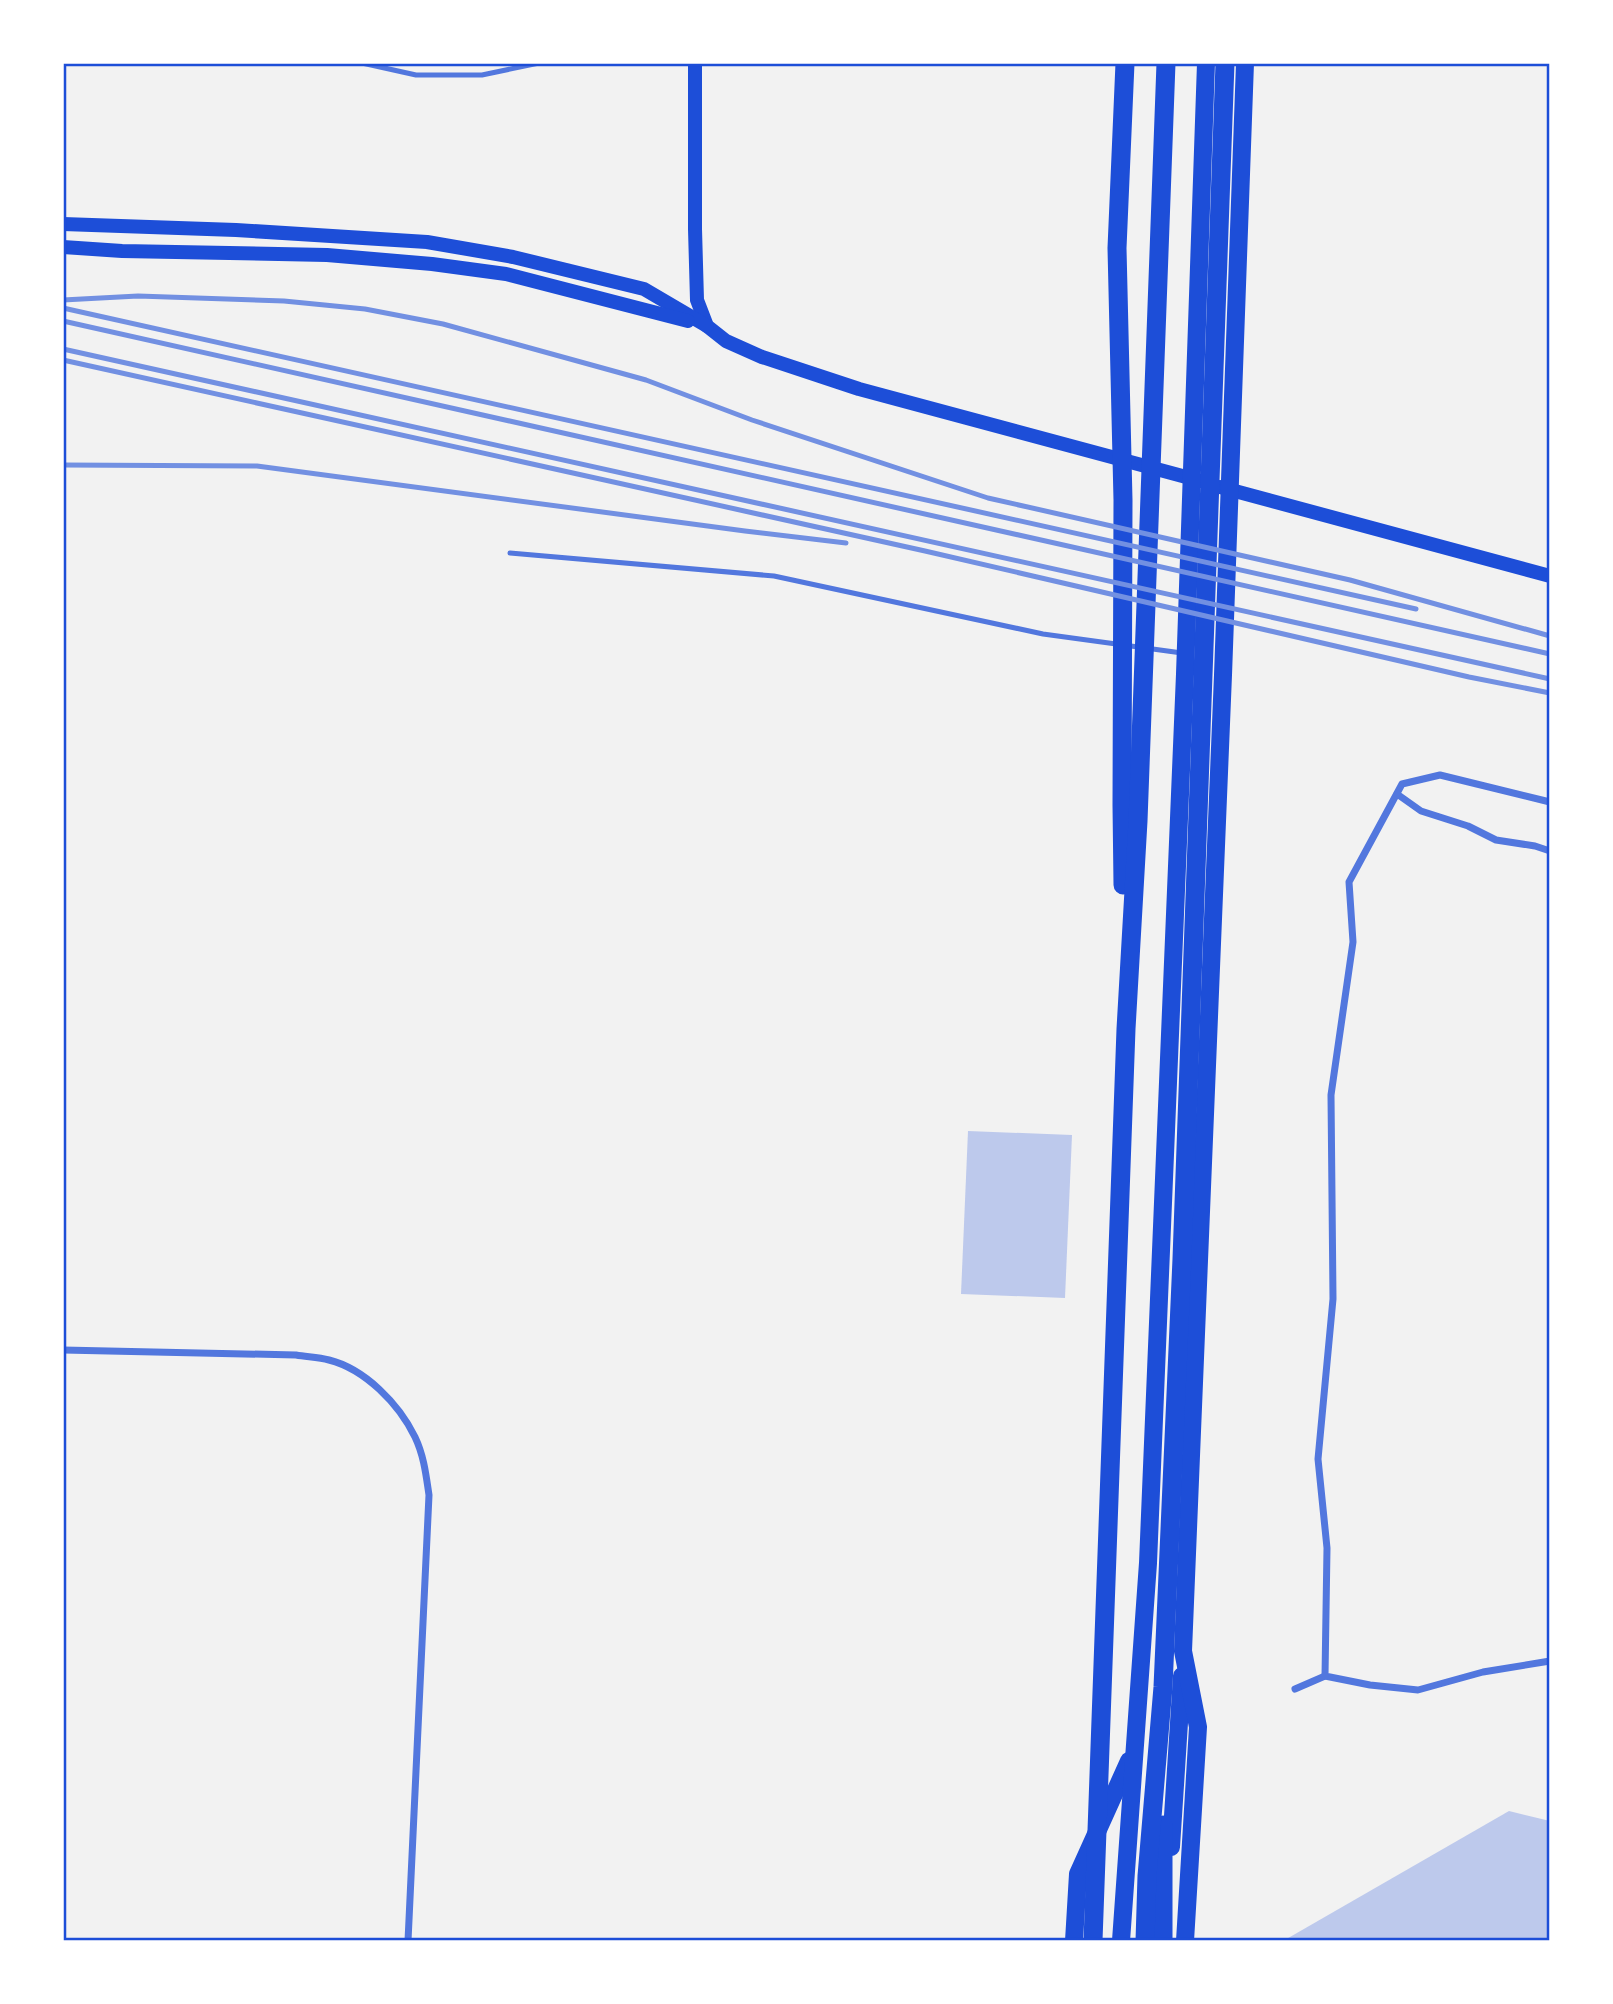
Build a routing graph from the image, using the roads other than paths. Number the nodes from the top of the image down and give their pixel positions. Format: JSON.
{"nodes":[{"id":1,"x":362,"y":63,"type":"edge"},
{"id":2,"x":538,"y":63,"type":"edge"},
{"id":3,"x":695,"y":63,"type":"edge"},
{"id":4,"x":1125,"y":63,"type":"edge"},
{"id":5,"x":1166,"y":63,"type":"edge"},
{"id":6,"x":1206,"y":63,"type":"edge"},
{"id":7,"x":1225,"y":63,"type":"edge"},
{"id":8,"x":1245,"y":63,"type":"edge"},
{"id":9,"x":63,"y":224,"type":"edge"},
{"id":10,"x":63,"y":247,"type":"edge"},
{"id":11,"x":707,"y":326,"type":"junction"},
{"id":12,"x":510,"y":553,"type":"dead end"},
{"id":13,"x":1550,"y":576,"type":"edge"},
{"id":14,"x":1185,"y":654,"type":"junction"},
{"id":15,"x":1396,"y":794,"type":"junction"},
{"id":16,"x":1550,"y":802,"type":"edge"},
{"id":17,"x":1550,"y":850,"type":"edge"},
{"id":18,"x":1126,"y":1029,"type":"junction"},
{"id":19,"x":63,"y":1350,"type":"edge"},
{"id":20,"x":1183,"y":1651,"type":"junction"},
{"id":21,"x":1550,"y":1661,"type":"edge"},
{"id":22,"x":1325,"y":1676,"type":"junction"},
{"id":23,"x":1163,"y":1687,"type":"junction"},
{"id":24,"x":1295,"y":1689,"type":"dead end"},
{"id":25,"x":1135,"y":1748,"type":"junction"},
{"id":26,"x":408,"y":1941,"type":"edge"},
{"id":27,"x":1074,"y":1941,"type":"edge"},
{"id":28,"x":1093,"y":1941,"type":"edge"},
{"id":29,"x":1121,"y":1941,"type":"edge"},
{"id":30,"x":1145,"y":1941,"type":"edge"},
{"id":31,"x":1164,"y":1941,"type":"edge"},
{"id":32,"x":1185,"y":1941,"type":"edge"}],
"edges":[{"from":1,"to":2,"type":"lane"},
{"from":3,"to":11,"type":"main road"},
{"from":4,"to":18,"type":"highway"},
{"from":5,"to":18,"type":"highway"},
{"from":6,"to":14,"type":"main road"},
{"from":7,"to":23,"type":"highway"},
{"from":8,"to":20,"type":"main road"},
{"from":9,"to":11,"type":"main road"},
{"from":10,"to":11,"type":"main road"},
{"from":11,"to":13,"type":"main road"},
{"from":12,"to":14,"type":"lane"},
{"from":14,"to":25,"type":"main road"},
{"from":15,"to":16,"type":"street"},
{"from":15,"to":17,"type":"street"},
{"from":15,"to":22,"type":"street"},
{"from":18,"to":28,"type":"highway"},
{"from":19,"to":26,"type":"street"},
{"from":20,"to":31,"type":"main road"},
{"from":20,"to":32,"type":"main road"},
{"from":21,"to":22,"type":"street"},
{"from":22,"to":24,"type":"street"},
{"from":23,"to":30,"type":"highway"},
{"from":23,"to":31,"type":"highway"},
{"from":25,"to":27,"type":"main road"},
{"from":25,"to":29,"type":"main road"}]}
